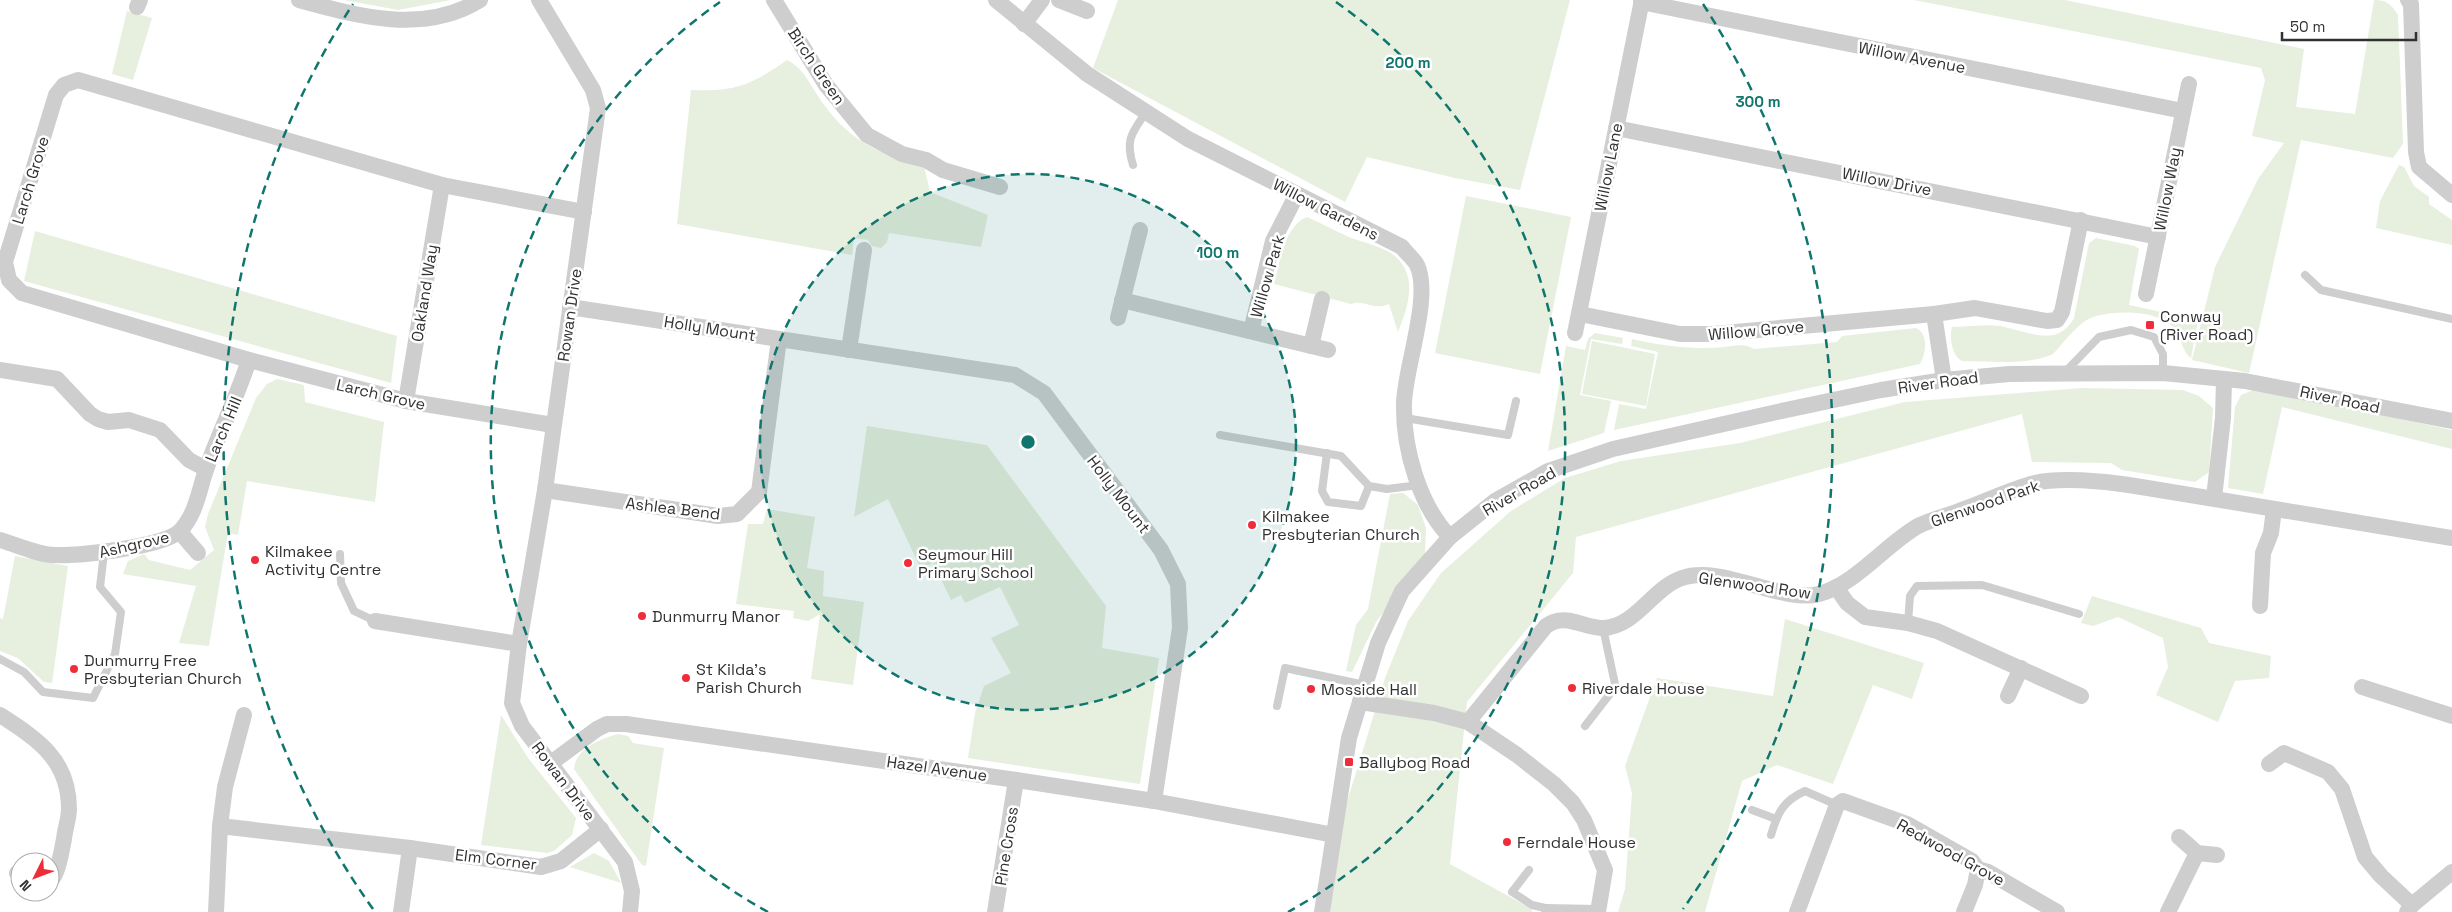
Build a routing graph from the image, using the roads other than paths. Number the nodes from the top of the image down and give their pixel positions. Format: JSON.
{"nodes":[{"id":1,"x":299,"y":0,"type":"edge"},
{"id":2,"x":480,"y":0,"type":"edge"},
{"id":3,"x":539,"y":0,"type":"edge"},
{"id":4,"x":774,"y":0,"type":"edge"},
{"id":5,"x":996,"y":0,"type":"edge"},
{"id":6,"x":1042,"y":0,"type":"edge"},
{"id":7,"x":1059,"y":0,"type":"edge"},
{"id":8,"x":2408,"y":0,"type":"edge"},
{"id":9,"x":1642,"y":1,"type":"edge"},
{"id":10,"x":1088,"y":11,"type":"dead end"},
{"id":11,"x":1024,"y":24,"type":"junction"},
{"id":12,"x":2189,"y":84,"type":"dead end"},
{"id":13,"x":2183,"y":111,"type":"junction"},
{"id":14,"x":1146,"y":112,"type":"junction"},
{"id":15,"x":1616,"y":128,"type":"junction"},
{"id":16,"x":1133,"y":165,"type":"dead end"},
{"id":17,"x":442,"y":185,"type":"junction"},
{"id":18,"x":1000,"y":186,"type":"dead end"},
{"id":19,"x":1297,"y":194,"type":"junction"},
{"id":20,"x":2452,"y":195,"type":"edge"},
{"id":21,"x":584,"y":212,"type":"junction"},
{"id":22,"x":2081,"y":220,"type":"junction"},
{"id":23,"x":1140,"y":230,"type":"dead end"},
{"id":24,"x":2158,"y":237,"type":"junction"},
{"id":25,"x":864,"y":250,"type":"dead end"},
{"id":26,"x":2305,"y":275,"type":"dead end"},
{"id":27,"x":2146,"y":294,"type":"dead end"},
{"id":28,"x":1322,"y":299,"type":"dead end"},
{"id":29,"x":1122,"y":300,"type":"junction"},
{"id":30,"x":570,"y":307,"type":"junction"},
{"id":31,"x":1580,"y":314,"type":"junction"},
{"id":32,"x":1934,"y":314,"type":"junction"},
{"id":33,"x":1118,"y":318,"type":"dead end"},
{"id":34,"x":2452,"y":319,"type":"edge"},
{"id":35,"x":1252,"y":331,"type":"junction"},
{"id":36,"x":1575,"y":333,"type":"dead end"},
{"id":37,"x":779,"y":339,"type":"junction"},
{"id":38,"x":1311,"y":346,"type":"junction"},
{"id":39,"x":849,"y":350,"type":"junction"},
{"id":40,"x":1328,"y":350,"type":"dead end"},
{"id":41,"x":249,"y":360,"type":"junction"},
{"id":42,"x":0,"y":370,"type":"edge"},
{"id":43,"x":2065,"y":372,"type":"junction"},
{"id":44,"x":2163,"y":373,"type":"junction"},
{"id":45,"x":2224,"y":379,"type":"junction"},
{"id":46,"x":1944,"y":380,"type":"junction"},
{"id":47,"x":406,"y":401,"type":"junction"},
{"id":48,"x":1516,"y":401,"type":"dead end"},
{"id":49,"x":1405,"y":418,"type":"junction"},
{"id":50,"x":2452,"y":421,"type":"edge"},
{"id":51,"x":553,"y":425,"type":"junction"},
{"id":52,"x":1220,"y":435,"type":"dead end"},
{"id":53,"x":1326,"y":453,"type":"junction"},
{"id":54,"x":206,"y":469,"type":"junction"},
{"id":55,"x":1419,"y":485,"type":"junction"},
{"id":56,"x":1369,"y":486,"type":"junction"},
{"id":57,"x":545,"y":490,"type":"junction"},
{"id":58,"x":2214,"y":498,"type":"junction"},
{"id":59,"x":2274,"y":509,"type":"junction"},
{"id":60,"x":180,"y":532,"type":"junction"},
{"id":61,"x":1450,"y":537,"type":"junction"},
{"id":62,"x":2452,"y":538,"type":"edge"},
{"id":63,"x":0,"y":540,"type":"edge"},
{"id":64,"x":104,"y":553,"type":"junction"},
{"id":65,"x":198,"y":553,"type":"dead end"},
{"id":66,"x":340,"y":554,"type":"dead end"},
{"id":67,"x":1836,"y":587,"type":"junction"},
{"id":68,"x":2260,"y":606,"type":"dead end"},
{"id":69,"x":2079,"y":614,"type":"dead end"},
{"id":70,"x":374,"y":621,"type":"joint"},
{"id":71,"x":1908,"y":623,"type":"junction"},
{"id":72,"x":1603,"y":628,"type":"junction"},
{"id":73,"x":519,"y":644,"type":"junction"},
{"id":74,"x":0,"y":659,"type":"edge"},
{"id":75,"x":2021,"y":668,"type":"junction"},
{"id":76,"x":1365,"y":685,"type":"junction"},
{"id":77,"x":2362,"y":687,"type":"dead end"},
{"id":78,"x":2008,"y":696,"type":"dead end"},
{"id":79,"x":2081,"y":696,"type":"dead end"},
{"id":80,"x":1360,"y":702,"type":"junction"},
{"id":81,"x":1277,"y":706,"type":"dead end"},
{"id":82,"x":0,"y":715,"type":"edge"},
{"id":83,"x":244,"y":715,"type":"dead end"},
{"id":84,"x":2452,"y":716,"type":"edge"},
{"id":85,"x":1468,"y":722,"type":"junction"},
{"id":86,"x":1585,"y":726,"type":"dead end"},
{"id":87,"x":551,"y":763,"type":"junction"},
{"id":88,"x":2269,"y":764,"type":"dead end"},
{"id":89,"x":1016,"y":780,"type":"junction"},
{"id":90,"x":1154,"y":802,"type":"junction"},
{"id":91,"x":1837,"y":805,"type":"junction"},
{"id":92,"x":1752,"y":810,"type":"dead end"},
{"id":93,"x":1776,"y":819,"type":"junction"},
{"id":94,"x":220,"y":826,"type":"junction"},
{"id":95,"x":601,"y":829,"type":"junction"},
{"id":96,"x":1334,"y":835,"type":"junction"},
{"id":97,"x":1771,"y":835,"type":"dead end"},
{"id":98,"x":2179,"y":837,"type":"dead end"},
{"id":99,"x":410,"y":848,"type":"junction"},
{"id":100,"x":2197,"y":852,"type":"junction"},
{"id":101,"x":2217,"y":855,"type":"dead end"},
{"id":102,"x":60,"y":861,"type":"edge"},
{"id":103,"x":1978,"y":869,"type":"junction"},
{"id":104,"x":1529,"y":870,"type":"dead end"},
{"id":105,"x":2452,"y":872,"type":"edge"},
{"id":106,"x":2410,"y":908,"type":"edge"},
{"id":107,"x":1545,"y":910,"type":"edge"},
{"id":108,"x":1598,"y":911,"type":"edge"},
{"id":109,"x":216,"y":912,"type":"edge"},
{"id":110,"x":401,"y":912,"type":"edge"},
{"id":111,"x":630,"y":912,"type":"edge"},
{"id":112,"x":995,"y":912,"type":"edge"},
{"id":113,"x":1322,"y":912,"type":"edge"},
{"id":114,"x":1797,"y":912,"type":"edge"},
{"id":115,"x":1964,"y":912,"type":"edge"},
{"id":116,"x":2057,"y":912,"type":"edge"},
{"id":117,"x":2168,"y":912,"type":"edge"}],
"edges":[{"from":1,"to":2,"type":"street"},
{"from":3,"to":21,"type":"street","name":"Rowan Drive"},
{"from":4,"to":18,"type":"street","name":"Birch Green"},
{"from":5,"to":11,"type":"street","name":"Willow Gardens"},
{"from":6,"to":11,"type":"street"},
{"from":7,"to":10,"type":"street"},
{"from":8,"to":20,"type":"street"},
{"from":9,"to":13,"type":"street","name":"Willow Avenue"},
{"from":9,"to":15,"type":"street","name":"Willow Lane"},
{"from":11,"to":14,"type":"street","name":"Willow Gardens"},
{"from":12,"to":13,"type":"street","name":"Willow Way"},
{"from":13,"to":24,"type":"street","name":"Willow Way"},
{"from":14,"to":16,"type":"lane"},
{"from":14,"to":19,"type":"street","name":"Willow Gardens"},
{"from":15,"to":22,"type":"street","name":"Willow Drive"},
{"from":15,"to":31,"type":"street","name":"Willow Lane"},
{"from":17,"to":21,"type":"street","name":"Larch Grove"},
{"from":17,"to":41,"type":"street","name":"Larch Grove"},
{"from":17,"to":47,"type":"street","name":"Oakland Way"},
{"from":19,"to":35,"type":"street","name":"Willow Park"},
{"from":19,"to":49,"type":"street","name":"Willow Gardens"},
{"from":21,"to":30,"type":"street","name":"Rowan Drive"},
{"from":22,"to":24,"type":"street","name":"Willow Drive"},
{"from":22,"to":32,"type":"street","name":"Willow Grove"},
{"from":23,"to":29,"type":"street"},
{"from":24,"to":27,"type":"street","name":"Willow Way"},
{"from":25,"to":39,"type":"street"},
{"from":26,"to":34,"type":"lane"},
{"from":28,"to":38,"type":"street"},
{"from":29,"to":33,"type":"street"},
{"from":29,"to":35,"type":"street","name":"Willow Park"},
{"from":30,"to":37,"type":"street","name":"Holly Mount"},
{"from":30,"to":51,"type":"street","name":"Rowan Drive"},
{"from":31,"to":32,"type":"street","name":"Willow Grove"},
{"from":31,"to":36,"type":"street","name":"Willow Lane"},
{"from":32,"to":46,"type":"street"},
{"from":35,"to":38,"type":"street","name":"Willow Park"},
{"from":37,"to":39,"type":"street","name":"Holly Mount"},
{"from":37,"to":57,"type":"street","name":"Ashlea Bend"},
{"from":38,"to":40,"type":"street","name":"Willow Park"},
{"from":39,"to":90,"type":"street","name":"Holly Mount"},
{"from":41,"to":47,"type":"street","name":"Larch Grove"},
{"from":41,"to":54,"type":"street","name":"Larch Hill"},
{"from":42,"to":54,"type":"street","name":"Larch Hill"},
{"from":43,"to":44,"type":"street","name":"River Road"},
{"from":43,"to":44,"type":"lane"},
{"from":43,"to":46,"type":"street","name":"River Road"},
{"from":44,"to":45,"type":"street","name":"River Road"},
{"from":45,"to":50,"type":"street","name":"River Road"},
{"from":45,"to":58,"type":"street"},
{"from":46,"to":61,"type":"street","name":"River Road"},
{"from":47,"to":51,"type":"street","name":"Larch Grove"},
{"from":48,"to":49,"type":"lane"},
{"from":49,"to":55,"type":"street","name":"Willow Gardens"},
{"from":51,"to":57,"type":"street","name":"Rowan Drive"},
{"from":52,"to":53,"type":"lane"},
{"from":53,"to":56,"type":"lane"},
{"from":53,"to":56,"type":"lane"},
{"from":54,"to":60,"type":"street","name":"Ashgrove"},
{"from":55,"to":56,"type":"lane"},
{"from":55,"to":61,"type":"street","name":"Willow Gardens"},
{"from":57,"to":73,"type":"street","name":"Rowan Drive"},
{"from":58,"to":59,"type":"street","name":"Glenwood Park"},
{"from":58,"to":67,"type":"street","name":"Glenwood Park"},
{"from":59,"to":62,"type":"street","name":"Glenwood Park"},
{"from":59,"to":68,"type":"street"},
{"from":60,"to":64,"type":"street","name":"Ashgrove"},
{"from":60,"to":65,"type":"street","name":"Ashgrove"},
{"from":61,"to":76,"type":"street"},
{"from":63,"to":64,"type":"street","name":"Ashgrove"},
{"from":64,"to":74,"type":"lane"},
{"from":66,"to":70,"type":"lane"},
{"from":67,"to":71,"type":"street"},
{"from":67,"to":72,"type":"street","name":"Glenwood Row"},
{"from":69,"to":71,"type":"lane"},
{"from":70,"to":73,"type":"street"},
{"from":71,"to":75,"type":"street"},
{"from":72,"to":85,"type":"street"},
{"from":72,"to":86,"type":"lane"},
{"from":73,"to":87,"type":"street","name":"Rowan Drive"},
{"from":75,"to":78,"type":"street"},
{"from":75,"to":79,"type":"street"},
{"from":76,"to":80,"type":"street"},
{"from":76,"to":81,"type":"lane"},
{"from":77,"to":84,"type":"street"},
{"from":80,"to":85,"type":"street"},
{"from":80,"to":96,"type":"street"},
{"from":82,"to":102,"type":"street"},
{"from":83,"to":94,"type":"street"},
{"from":85,"to":108,"type":"street"},
{"from":87,"to":89,"type":"street","name":"Hazel Avenue"},
{"from":87,"to":95,"type":"street","name":"Rowan Drive"},
{"from":88,"to":106,"type":"street"},
{"from":89,"to":90,"type":"street","name":"Hazel Avenue"},
{"from":89,"to":112,"type":"street","name":"Pine Cross"},
{"from":90,"to":96,"type":"street","name":"Hazel Avenue"},
{"from":91,"to":93,"type":"lane"},
{"from":91,"to":103,"type":"street","name":"Redwood Grove"},
{"from":91,"to":114,"type":"street"},
{"from":92,"to":93,"type":"lane"},
{"from":93,"to":97,"type":"lane"},
{"from":94,"to":99,"type":"street","name":"Elm Corner"},
{"from":94,"to":109,"type":"street"},
{"from":95,"to":99,"type":"street","name":"Elm Corner"},
{"from":95,"to":111,"type":"street","name":"Rowan Drive"},
{"from":96,"to":113,"type":"street"},
{"from":98,"to":100,"type":"street"},
{"from":99,"to":110,"type":"street"},
{"from":100,"to":101,"type":"street"},
{"from":100,"to":117,"type":"street"},
{"from":103,"to":115,"type":"street"},
{"from":103,"to":116,"type":"street","name":"Redwood Grove"},
{"from":104,"to":107,"type":"lane"},
{"from":105,"to":106,"type":"street"},
{"from":107,"to":108,"type":"lane"}]}
